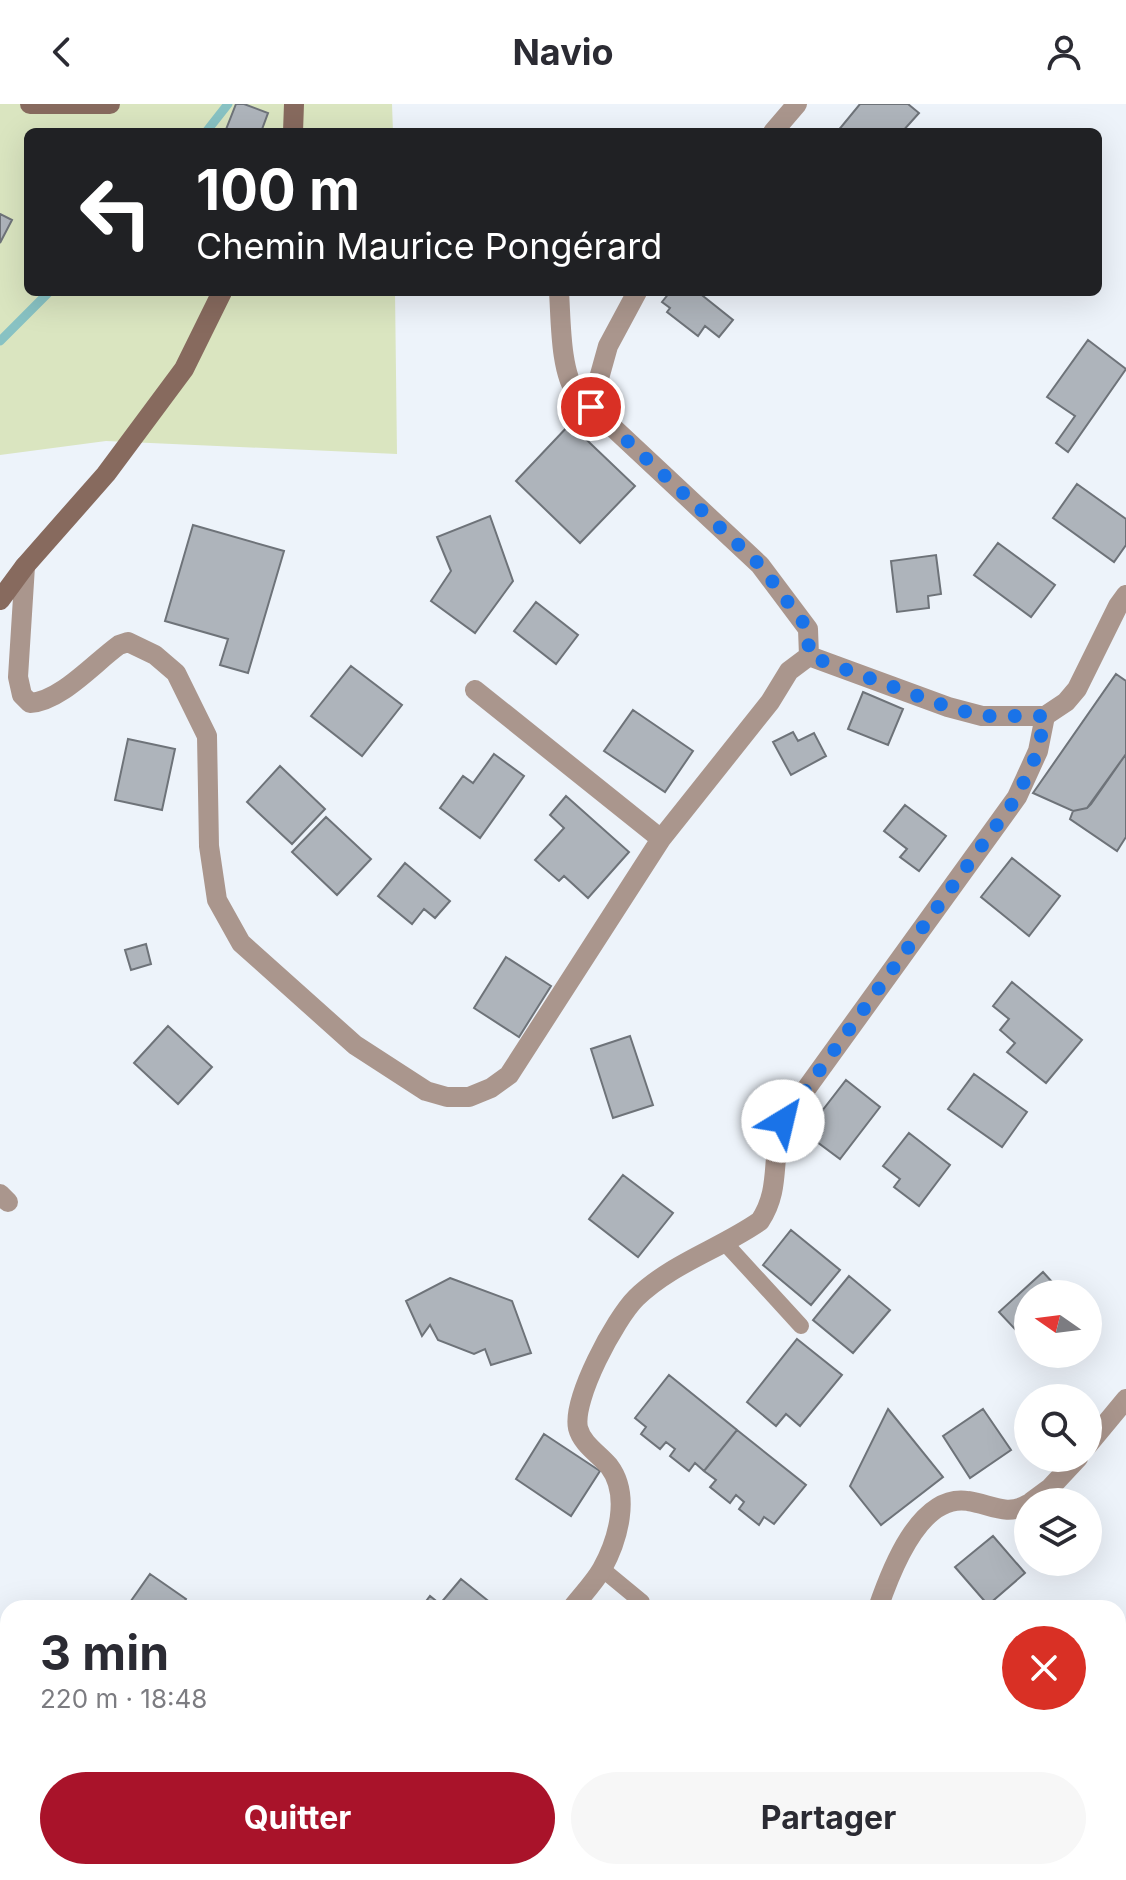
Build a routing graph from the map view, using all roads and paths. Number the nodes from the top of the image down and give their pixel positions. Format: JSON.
{"nodes":[{"id":1,"x":30,"y":104,"type":"edge"},
{"id":2,"x":110,"y":104,"type":"edge"},
{"id":3,"x":294,"y":104,"type":"edge"},
{"id":4,"x":797,"y":104,"type":"edge"},
{"id":5,"x":293,"y":128,"type":"edge"},
{"id":6,"x":776,"y":128,"type":"edge"},
{"id":7,"x":220,"y":296,"type":"edge"},
{"id":8,"x":559,"y":296,"type":"edge"},
{"id":9,"x":635,"y":296,"type":"edge"},
{"id":10,"x":591,"y":407,"type":"junction"},
{"id":11,"x":25,"y":566,"type":"junction"},
{"id":12,"x":1126,"y":595,"type":"edge"},
{"id":13,"x":0,"y":600,"type":"edge"},
{"id":14,"x":809,"y":656,"type":"junction"},
{"id":15,"x":475,"y":690,"type":"dead end"},
{"id":16,"x":1045,"y":716,"type":"junction"},
{"id":17,"x":661,"y":839,"type":"junction"},
{"id":18,"x":724,"y":1242,"type":"junction"},
{"id":19,"x":801,"y":1326,"type":"dead end"},
{"id":20,"x":1126,"y":1399,"type":"edge"},
{"id":21,"x":1102,"y":1428,"type":"edge"},
{"id":22,"x":1065,"y":1472,"type":"edge"},
{"id":23,"x":1050,"y":1488,"type":"edge"},
{"id":24,"x":1014,"y":1509,"type":"edge"},
{"id":25,"x":602,"y":1569,"type":"junction"},
{"id":26,"x":578,"y":1600,"type":"edge"},
{"id":27,"x":640,"y":1600,"type":"edge"},
{"id":28,"x":881,"y":1600,"type":"edge"}],
"edges":[{"from":1,"to":2,"type":"main road"},
{"from":3,"to":5,"type":"main road"},
{"from":4,"to":6,"type":"street"},
{"from":7,"to":11,"type":"main road"},
{"from":8,"to":10,"type":"street"},
{"from":9,"to":10,"type":"street"},
{"from":10,"to":14,"type":"street"},
{"from":11,"to":13,"type":"main road"},
{"from":11,"to":17,"type":"street"},
{"from":12,"to":16,"type":"street"},
{"from":14,"to":16,"type":"street"},
{"from":14,"to":17,"type":"street"},
{"from":15,"to":17,"type":"street"},
{"from":16,"to":18,"type":"street"},
{"from":18,"to":19,"type":"lane"},
{"from":18,"to":25,"type":"street"},
{"from":20,"to":21,"type":"street"},
{"from":22,"to":23,"type":"street"},
{"from":24,"to":28,"type":"street"},
{"from":25,"to":26,"type":"street"},
{"from":25,"to":27,"type":"lane"}]}
